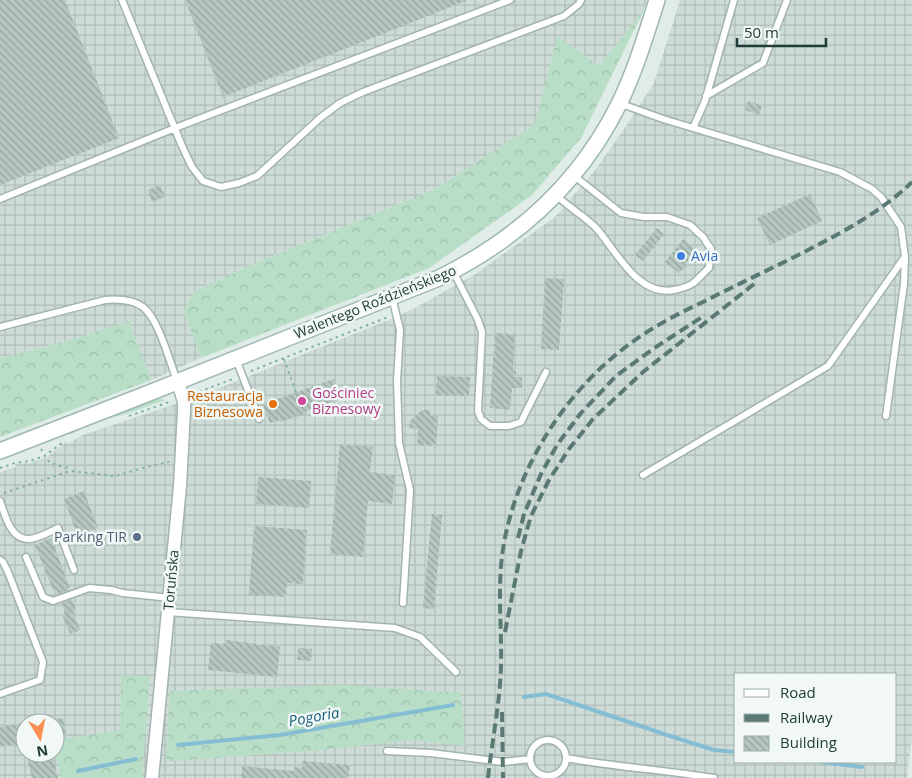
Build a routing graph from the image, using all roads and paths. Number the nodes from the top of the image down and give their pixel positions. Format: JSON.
{"nodes":[{"id":1,"x":122,"y":0,"type":"edge"},
{"id":2,"x":510,"y":0,"type":"edge"},
{"id":3,"x":581,"y":0,"type":"edge"},
{"id":4,"x":657,"y":0,"type":"edge"},
{"id":5,"x":734,"y":0,"type":"edge"},
{"id":6,"x":787,"y":0,"type":"edge"},
{"id":7,"x":706,"y":96,"type":"junction"},
{"id":8,"x":619,"y":103,"type":"junction"},
{"id":9,"x":175,"y":128,"type":"junction"},
{"id":10,"x":693,"y":128,"type":"junction"},
{"id":11,"x":573,"y":175,"type":"junction"},
{"id":12,"x":556,"y":195,"type":"junction"},
{"id":13,"x":0,"y":199,"type":"edge"},
{"id":14,"x":905,"y":257,"type":"junction"},
{"id":15,"x":453,"y":271,"type":"junction"},
{"id":16,"x":394,"y":304,"type":"junction"},
{"id":17,"x":0,"y":327,"type":"edge"},
{"id":18,"x":283,"y":358,"type":"junction"},
{"id":19,"x":236,"y":359,"type":"junction"},
{"id":20,"x":546,"y":372,"type":"dead end"},
{"id":21,"x":243,"y":375,"type":"junction"},
{"id":22,"x":178,"y":382,"type":"junction"},
{"id":23,"x":296,"y":392,"type":"dead end"},
{"id":24,"x":196,"y":394,"type":"dead end"},
{"id":25,"x":886,"y":416,"type":"dead end"},
{"id":26,"x":259,"y":419,"type":"dead end"},
{"id":27,"x":68,"y":439,"type":"dead end"},
{"id":28,"x":41,"y":449,"type":"dead end"},
{"id":29,"x":0,"y":451,"type":"edge"},
{"id":30,"x":44,"y":456,"type":"junction"},
{"id":31,"x":182,"y":463,"type":"junction"},
{"id":32,"x":0,"y":468,"type":"edge"},
{"id":33,"x":70,"y":471,"type":"junction"},
{"id":34,"x":644,"y":475,"type":"dead end"},
{"id":35,"x":0,"y":494,"type":"edge"},
{"id":36,"x":0,"y":501,"type":"edge"},
{"id":37,"x":26,"y":558,"type":"dead end"},
{"id":38,"x":0,"y":560,"type":"edge"},
{"id":39,"x":74,"y":570,"type":"dead end"},
{"id":40,"x":170,"y":598,"type":"junction"},
{"id":41,"x":403,"y":603,"type":"dead end"},
{"id":42,"x":168,"y":612,"type":"junction"},
{"id":43,"x":456,"y":672,"type":"dead end"},
{"id":44,"x":0,"y":694,"type":"edge"},
{"id":45,"x":387,"y":751,"type":"dead end"},
{"id":46,"x":566,"y":758,"type":"junction"},
{"id":47,"x":530,"y":759,"type":"junction"},
{"id":48,"x":152,"y":778,"type":"edge"},
{"id":49,"x":714,"y":778,"type":"edge"}],
"edges":[{"from":1,"to":9,"type":"lane"},
{"from":2,"to":9,"type":"lane"},
{"from":3,"to":9,"type":"lane"},
{"from":4,"to":8,"type":"street","name":"Walentego Roździeńskiego"},
{"from":5,"to":7,"type":"lane"},
{"from":6,"to":7,"type":"lane"},
{"from":7,"to":10,"type":"lane"},
{"from":8,"to":10,"type":"lane"},
{"from":8,"to":11,"type":"street","name":"Walentego Roździeńskiego"},
{"from":9,"to":13,"type":"lane"},
{"from":10,"to":14,"type":"lane"},
{"from":11,"to":12,"type":"street","name":"Walentego Roździeńskiego"},
{"from":11,"to":12,"type":"lane"},
{"from":12,"to":15,"type":"street","name":"Walentego Roździeńskiego"},
{"from":14,"to":25,"type":"lane"},
{"from":14,"to":34,"type":"lane"},
{"from":15,"to":16,"type":"street","name":"Walentego Roździeńskiego"},
{"from":15,"to":20,"type":"lane"},
{"from":16,"to":18,"type":"path"},
{"from":16,"to":19,"type":"street","name":"Walentego Roździeńskiego"},
{"from":16,"to":41,"type":"lane"},
{"from":17,"to":22,"type":"lane"},
{"from":18,"to":21,"type":"path"},
{"from":18,"to":23,"type":"path"},
{"from":19,"to":21,"type":"lane"},
{"from":19,"to":22,"type":"street","name":"Walentego Roździeńskiego"},
{"from":21,"to":24,"type":"path"},
{"from":21,"to":26,"type":"lane"},
{"from":22,"to":29,"type":"street","name":"Walentego Roździeńskiego"},
{"from":22,"to":31,"type":"street","name":"Toruńska"},
{"from":27,"to":30,"type":"path"},
{"from":28,"to":30,"type":"path"},
{"from":30,"to":32,"type":"path"},
{"from":30,"to":33,"type":"path"},
{"from":31,"to":33,"type":"path"},
{"from":31,"to":40,"type":"street","name":"Toruńska"},
{"from":33,"to":35,"type":"path"},
{"from":36,"to":39,"type":"lane"},
{"from":37,"to":40,"type":"lane"},
{"from":38,"to":44,"type":"lane"},
{"from":40,"to":42,"type":"street","name":"Toruńska"},
{"from":42,"to":43,"type":"lane"},
{"from":42,"to":48,"type":"street","name":"Toruńska"},
{"from":45,"to":47,"type":"lane"},
{"from":46,"to":47,"type":"lane"},
{"from":46,"to":47,"type":"lane"},
{"from":46,"to":49,"type":"lane"}]}
